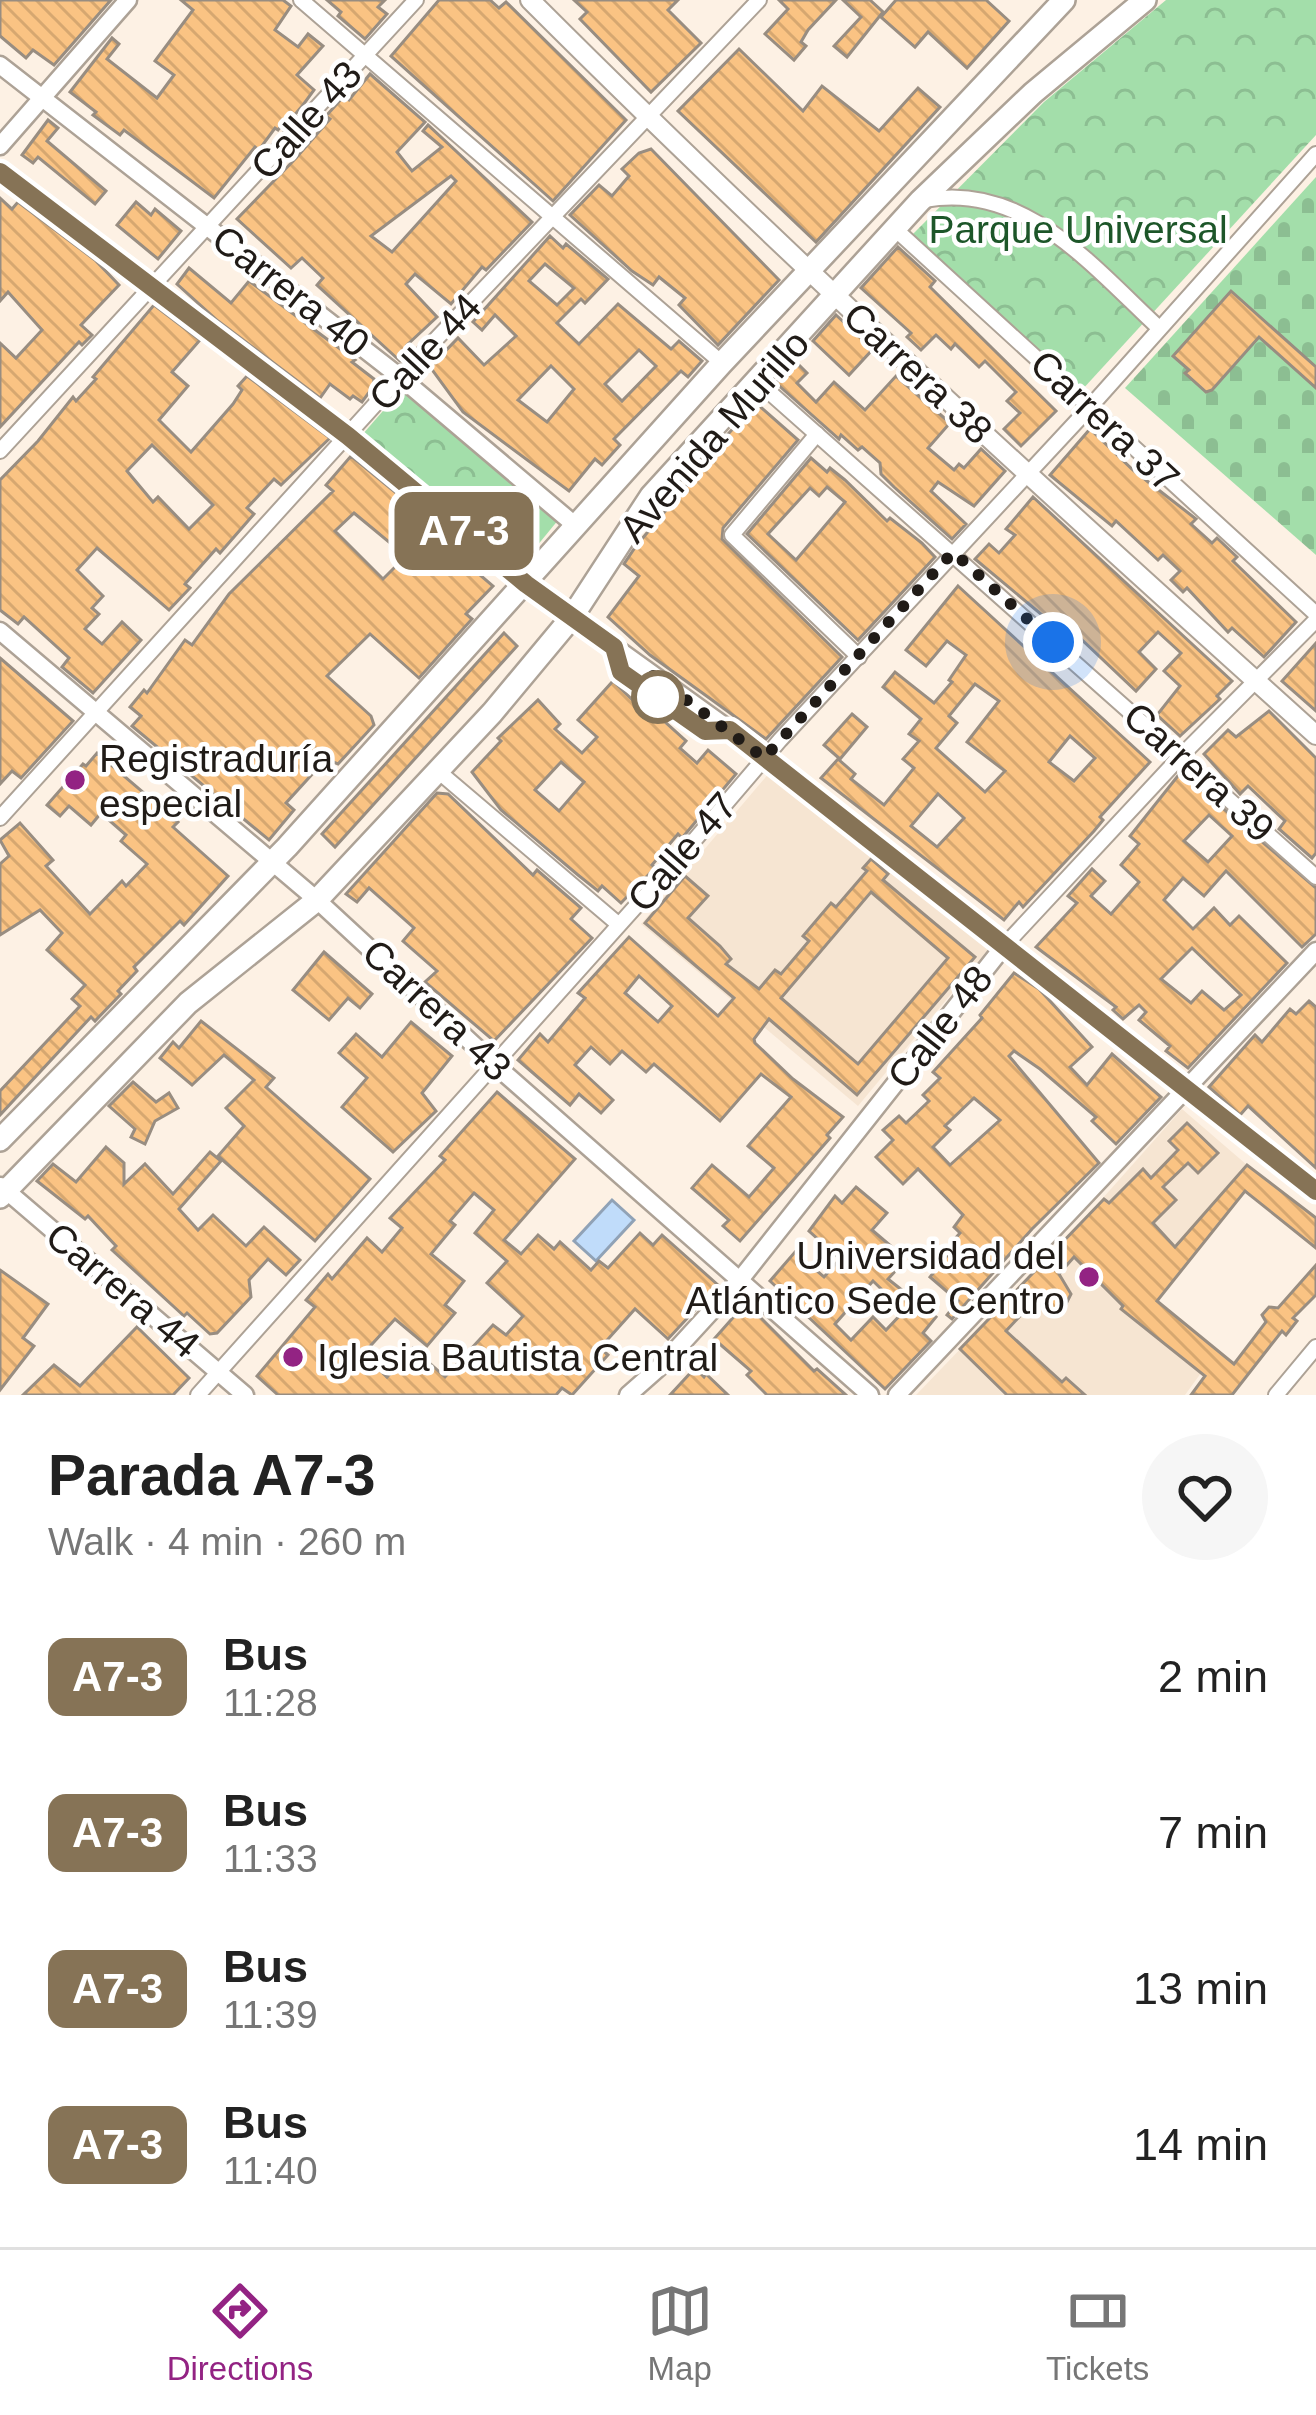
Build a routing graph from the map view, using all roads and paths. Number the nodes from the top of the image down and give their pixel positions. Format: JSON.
{"nodes":[{"id":1,"x":128,"y":0,"type":"edge"},
{"id":2,"x":301,"y":0,"type":"edge"},
{"id":3,"x":416,"y":0,"type":"edge"},
{"id":4,"x":530,"y":0,"type":"edge"},
{"id":5,"x":759,"y":0,"type":"edge"},
{"id":6,"x":1064,"y":0,"type":"edge"},
{"id":7,"x":1145,"y":0,"type":"edge"},
{"id":8,"x":364,"y":56,"type":"junction"},
{"id":9,"x":0,"y":65,"type":"edge"},
{"id":10,"x":41,"y":95,"type":"junction"},
{"id":11,"x":648,"y":118,"type":"junction"},
{"id":12,"x":0,"y":146,"type":"edge"},
{"id":13,"x":1316,"y":154,"type":"edge"},
{"id":14,"x":0,"y":172,"type":"edge"},
{"id":15,"x":920,"y":201,"type":"junction"},
{"id":16,"x":552,"y":217,"type":"junction"},
{"id":17,"x":209,"y":227,"type":"junction"},
{"id":18,"x":895,"y":227,"type":"junction"},
{"id":19,"x":810,"y":272,"type":"junction"},
{"id":20,"x":153,"y":288,"type":"junction"},
{"id":21,"x":835,"y":295,"type":"junction"},
{"id":22,"x":1159,"y":328,"type":"junction"},
{"id":23,"x":722,"y":363,"type":"junction"},
{"id":24,"x":400,"y":376,"type":"junction"},
{"id":25,"x":758,"y":382,"type":"junction"},
{"id":26,"x":1090,"y":407,"type":"junction"},
{"id":27,"x":817,"y":434,"type":"junction"},
{"id":28,"x":348,"y":436,"type":"junction"},
{"id":29,"x":0,"y":452,"type":"edge"},
{"id":30,"x":1026,"y":476,"type":"junction"},
{"id":31,"x":576,"y":526,"type":"junction"},
{"id":32,"x":953,"y":552,"type":"junction"},
{"id":33,"x":526,"y":584,"type":"junction"},
{"id":34,"x":572,"y":617,"type":"junction"},
{"id":35,"x":1316,"y":617,"type":"edge"},
{"id":36,"x":0,"y":631,"type":"edge"},
{"id":37,"x":859,"y":657,"type":"junction"},
{"id":38,"x":1256,"y":681,"type":"junction"},
{"id":39,"x":95,"y":712,"type":"junction"},
{"id":40,"x":1316,"y":735,"type":"edge"},
{"id":41,"x":1180,"y":757,"type":"junction"},
{"id":42,"x":764,"y":758,"type":"junction"},
{"id":43,"x":438,"y":771,"type":"junction"},
{"id":44,"x":0,"y":818,"type":"edge"},
{"id":45,"x":271,"y":863,"type":"junction"},
{"id":46,"x":1316,"y":877,"type":"edge"},
{"id":47,"x":317,"y":900,"type":"junction"},
{"id":48,"x":618,"y":924,"type":"junction"},
{"id":49,"x":1004,"y":946,"type":"junction"},
{"id":50,"x":1316,"y":951,"type":"edge"},
{"id":51,"x":494,"y":1063,"type":"junction"},
{"id":52,"x":1185,"y":1088,"type":"junction"},
{"id":53,"x":0,"y":1140,"type":"edge"},
{"id":54,"x":2,"y":1191,"type":"edge"},
{"id":55,"x":1316,"y":1191,"type":"edge"},
{"id":56,"x":739,"y":1281,"type":"junction"},
{"id":57,"x":1316,"y":1347,"type":"edge"},
{"id":58,"x":219,"y":1372,"type":"junction"},
{"id":59,"x":198,"y":1395,"type":"edge"},
{"id":60,"x":245,"y":1395,"type":"edge"},
{"id":61,"x":628,"y":1395,"type":"edge"},
{"id":62,"x":870,"y":1395,"type":"edge"},
{"id":63,"x":897,"y":1395,"type":"edge"},
{"id":64,"x":1276,"y":1395,"type":"edge"}],
"edges":[{"from":1,"to":10,"type":"street"},
{"from":2,"to":8,"type":"street"},
{"from":3,"to":8,"type":"street","name":"Calle 43"},
{"from":4,"to":11,"type":"main road","name":"Carrera 38"},
{"from":5,"to":11,"type":"street","name":"Calle 44"},
{"from":6,"to":19,"type":"main road","name":"Avenida Murillo"},
{"from":7,"to":15,"type":"main road","name":"Avenida Murillo"},
{"from":8,"to":16,"type":"street"},
{"from":8,"to":17,"type":"street","name":"Calle 43"},
{"from":9,"to":10,"type":"street","name":"Carrera 40"},
{"from":10,"to":12,"type":"street"},
{"from":10,"to":17,"type":"street","name":"Carrera 40"},
{"from":11,"to":16,"type":"street","name":"Calle 44"},
{"from":11,"to":19,"type":"main road","name":"Carrera 38"},
{"from":13,"to":22,"type":"street","name":"Calle 47"},
{"from":14,"to":20,"type":"street"},
{"from":15,"to":18,"type":"main road","name":"Avenida Murillo"},
{"from":15,"to":22,"type":"street"},
{"from":16,"to":23,"type":"street"},
{"from":16,"to":24,"type":"street","name":"Calle 44"},
{"from":17,"to":20,"type":"street","name":"Calle 43"},
{"from":17,"to":24,"type":"street","name":"Carrera 40"},
{"from":18,"to":21,"type":"main road","name":"Avenida Murillo"},
{"from":18,"to":26,"type":"street","name":"Carrera 37"},
{"from":19,"to":21,"type":"main road","name":"Carrera 38"},
{"from":19,"to":23,"type":"main road","name":"Avenida Murillo"},
{"from":20,"to":28,"type":"street"},
{"from":20,"to":29,"type":"street","name":"Calle 43"},
{"from":21,"to":25,"type":"main road","name":"Avenida Murillo"},
{"from":21,"to":30,"type":"main road","name":"Carrera 38"},
{"from":22,"to":26,"type":"street","name":"Calle 47"},
{"from":23,"to":31,"type":"main road","name":"Avenida Murillo"},
{"from":24,"to":28,"type":"street","name":"Calle 44"},
{"from":24,"to":31,"type":"street","name":"Carrera 40"},
{"from":25,"to":27,"type":"street","name":"Carrera 39"},
{"from":25,"to":34,"type":"main road","name":"Avenida Murillo"},
{"from":26,"to":30,"type":"street","name":"Calle 47"},
{"from":26,"to":35,"type":"street","name":"Carrera 37"},
{"from":27,"to":32,"type":"street","name":"Carrera 39"},
{"from":27,"to":37,"type":"street"},
{"from":28,"to":33,"type":"street"},
{"from":28,"to":39,"type":"street","name":"Calle 44"},
{"from":30,"to":32,"type":"street","name":"Calle 47"},
{"from":30,"to":38,"type":"main road","name":"Carrera 38"},
{"from":31,"to":33,"type":"main road","name":"Avenida Murillo"},
{"from":32,"to":37,"type":"street","name":"Calle 47"},
{"from":32,"to":41,"type":"street","name":"Carrera 39"},
{"from":33,"to":34,"type":"street"},
{"from":33,"to":45,"type":"main road","name":"Avenida Murillo"},
{"from":34,"to":42,"type":"street"},
{"from":34,"to":43,"type":"main road","name":"Avenida Murillo"},
{"from":35,"to":38,"type":"street","name":"Calle 48"},
{"from":36,"to":39,"type":"street","name":"Carrera 43"},
{"from":37,"to":42,"type":"street","name":"Calle 47"},
{"from":38,"to":40,"type":"main road","name":"Carrera 38"},
{"from":38,"to":41,"type":"street","name":"Calle 48"},
{"from":39,"to":44,"type":"street","name":"Calle 44"},
{"from":39,"to":45,"type":"street","name":"Carrera 43"},
{"from":41,"to":46,"type":"street","name":"Carrera 39"},
{"from":41,"to":49,"type":"street","name":"Calle 48"},
{"from":42,"to":48,"type":"street","name":"Calle 47"},
{"from":42,"to":49,"type":"street"},
{"from":43,"to":47,"type":"main road","name":"Avenida Murillo"},
{"from":43,"to":48,"type":"street"},
{"from":45,"to":47,"type":"street","name":"Carrera 43"},
{"from":45,"to":53,"type":"main road","name":"Avenida Murillo"},
{"from":47,"to":51,"type":"street","name":"Carrera 43"},
{"from":47,"to":54,"type":"main road","name":"Avenida Murillo"},
{"from":48,"to":51,"type":"street","name":"Calle 47"},
{"from":49,"to":52,"type":"street"},
{"from":49,"to":56,"type":"street","name":"Calle 48"},
{"from":50,"to":52,"type":"street"},
{"from":51,"to":56,"type":"street","name":"Carrera 43"},
{"from":51,"to":58,"type":"street","name":"Calle 47"},
{"from":52,"to":55,"type":"street"},
{"from":52,"to":63,"type":"street"},
{"from":54,"to":58,"type":"street","name":"Carrera 44"},
{"from":56,"to":61,"type":"street","name":"Calle 48"},
{"from":56,"to":62,"type":"street","name":"Carrera 43"},
{"from":57,"to":64,"type":"street"},
{"from":58,"to":59,"type":"street","name":"Calle 47"},
{"from":58,"to":60,"type":"street","name":"Carrera 44"}]}
